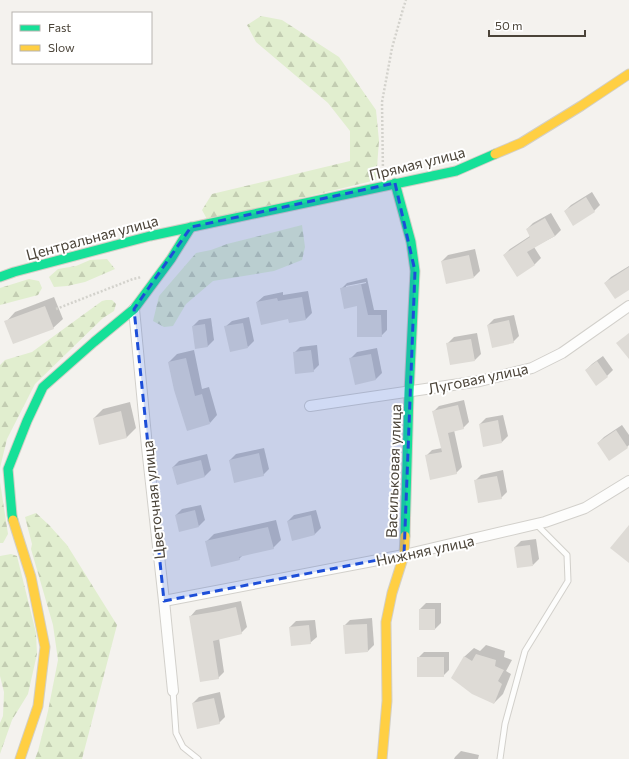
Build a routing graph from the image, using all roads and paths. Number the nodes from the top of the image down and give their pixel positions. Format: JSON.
{"nodes":[{"id":1,"x":406,"y":0,"type":"edge"},
{"id":2,"x":629,"y":74,"type":"edge"},
{"id":3,"x":395,"y":183,"type":"junction"},
{"id":4,"x":383,"y":186,"type":"junction"},
{"id":5,"x":192,"y":227,"type":"junction"},
{"id":6,"x":0,"y":277,"type":"edge"},
{"id":7,"x":152,"y":284,"type":"junction"},
{"id":8,"x":629,"y":306,"type":"edge"},
{"id":9,"x":56,"y":309,"type":"dead end"},
{"id":10,"x":134,"y":309,"type":"junction"},
{"id":11,"x":409,"y":392,"type":"junction"},
{"id":12,"x":310,"y":406,"type":"dead end"},
{"id":13,"x":629,"y":481,"type":"edge"},
{"id":14,"x":536,"y":524,"type":"junction"},
{"id":15,"x":404,"y":555,"type":"junction"},
{"id":16,"x":164,"y":601,"type":"junction"},
{"id":17,"x":173,"y":691,"type":"joint"},
{"id":18,"x":20,"y":759,"type":"edge"},
{"id":19,"x":198,"y":759,"type":"edge"},
{"id":20,"x":382,"y":759,"type":"edge"},
{"id":21,"x":500,"y":759,"type":"edge"}],
"edges":[{"from":1,"to":4,"type":"path"},
{"from":2,"to":3,"type":"street","name":"Прямая улица"},
{"from":3,"to":4,"type":"street","name":"Прямая улица"},
{"from":3,"to":11,"type":"street","name":"Васильковая улица"},
{"from":4,"to":5,"type":"street","name":"Прямая улица"},
{"from":5,"to":6,"type":"street","name":"Центральная улица"},
{"from":5,"to":7,"type":"street"},
{"from":7,"to":9,"type":"path"},
{"from":7,"to":10,"type":"street"},
{"from":8,"to":11,"type":"street","name":"Луговая улица"},
{"from":10,"to":16,"type":"street","name":"Цветочная улица"},
{"from":10,"to":18,"type":"street"},
{"from":11,"to":12,"type":"street","name":"Луговая улица"},
{"from":11,"to":15,"type":"street","name":"Васильковая улица"},
{"from":13,"to":14,"type":"street","name":"Нижняя улица"},
{"from":14,"to":15,"type":"street","name":"Нижняя улица"},
{"from":14,"to":21,"type":"lane"},
{"from":15,"to":16,"type":"street","name":"Нижняя улица"},
{"from":15,"to":20,"type":"street","name":"Васильковая улица"},
{"from":16,"to":17,"type":"street","name":"Цветочная улица"},
{"from":17,"to":19,"type":"lane"}]}
